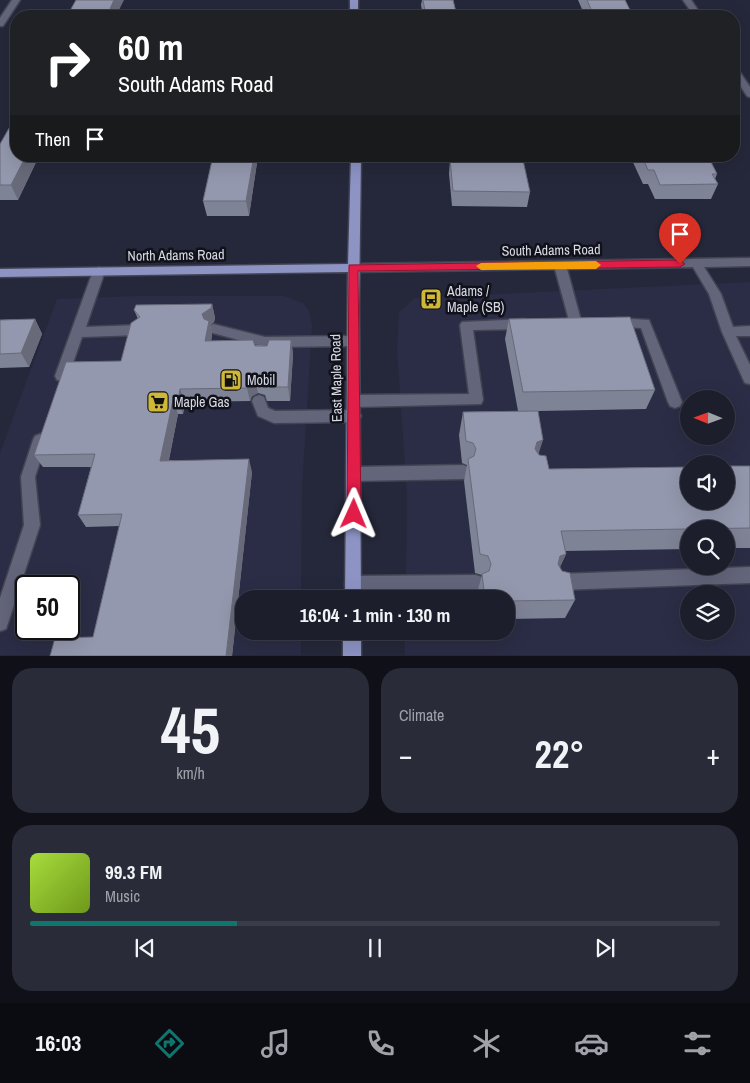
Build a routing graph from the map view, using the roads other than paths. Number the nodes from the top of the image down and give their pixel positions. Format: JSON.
{"nodes":[{"id":1,"x":16,"y":0,"type":"edge"},
{"id":2,"x":0,"y":24,"type":"edge"},
{"id":3,"x":740,"y":79,"type":"edge"},
{"id":4,"x":750,"y":94,"type":"edge"},
{"id":5,"x":356,"y":162,"type":"edge"},
{"id":6,"x":750,"y":262,"type":"edge"},
{"id":7,"x":696,"y":264,"type":"junction"},
{"id":8,"x":560,"y":266,"type":"junction"},
{"id":9,"x":353,"y":268,"type":"junction"},
{"id":10,"x":99,"y":271,"type":"junction"},
{"id":11,"x":0,"y":273,"type":"edge"},
{"id":12,"x":606,"y":323,"type":"edge"},
{"id":13,"x":540,"y":324,"type":"edge"},
{"id":14,"x":558,"y":324,"type":"edge"},
{"id":15,"x":213,"y":329,"type":"dead end"},
{"id":16,"x":138,"y":330,"type":"edge"},
{"id":17,"x":750,"y":331,"type":"edge"},
{"id":18,"x":77,"y":332,"type":"junction"},
{"id":19,"x":728,"y":332,"type":"junction"},
{"id":20,"x":353,"y":341,"type":"junction"},
{"id":21,"x":750,"y":379,"type":"edge"},
{"id":22,"x":59,"y":386,"type":"edge"},
{"id":23,"x":259,"y":401,"type":"dead end"},
{"id":24,"x":354,"y":402,"type":"junction"},
{"id":25,"x":675,"y":402,"type":"dead end"},
{"id":26,"x":354,"y":416,"type":"junction"},
{"id":27,"x":46,"y":422,"type":"edge"},
{"id":28,"x":463,"y":472,"type":"dead end"},
{"id":29,"x":354,"y":474,"type":"junction"},
{"id":30,"x":750,"y":576,"type":"edge"},
{"id":31,"x":476,"y":582,"type":"dead end"},
{"id":32,"x":559,"y":582,"type":"edge"},
{"id":33,"x":353,"y":590,"type":"edge"},
{"id":34,"x":378,"y":590,"type":"edge"},
{"id":35,"x":0,"y":623,"type":"edge"},
{"id":36,"x":352,"y":640,"type":"edge"},
{"id":37,"x":352,"y":656,"type":"edge"}],
"edges":[{"from":1,"to":2,"type":"street"},
{"from":3,"to":4,"type":"street"},
{"from":5,"to":9,"type":"main road","name":"East Maple Road"},
{"from":6,"to":7,"type":"street","name":"South Adams Road"},
{"from":7,"to":8,"type":"street","name":"South Adams Road"},
{"from":7,"to":19,"type":"street"},
{"from":8,"to":9,"type":"street","name":"South Adams Road"},
{"from":8,"to":14,"type":"street"},
{"from":9,"to":10,"type":"main road","name":"North Adams Road"},
{"from":9,"to":20,"type":"main road","name":"East Maple Road"},
{"from":10,"to":11,"type":"main road","name":"North Adams Road"},
{"from":10,"to":18,"type":"street"},
{"from":12,"to":25,"type":"street"},
{"from":13,"to":24,"type":"street"},
{"from":15,"to":20,"type":"street"},
{"from":16,"to":18,"type":"street"},
{"from":17,"to":19,"type":"street"},
{"from":18,"to":22,"type":"street"},
{"from":19,"to":21,"type":"street"},
{"from":20,"to":24,"type":"main road","name":"East Maple Road"},
{"from":23,"to":26,"type":"street"},
{"from":24,"to":26,"type":"main road","name":"East Maple Road"},
{"from":26,"to":29,"type":"main road","name":"East Maple Road"},
{"from":27,"to":35,"type":"street"},
{"from":28,"to":29,"type":"street"},
{"from":29,"to":33,"type":"main road","name":"East Maple Road"},
{"from":30,"to":32,"type":"street"},
{"from":31,"to":34,"type":"street"},
{"from":36,"to":37,"type":"main road"}]}
